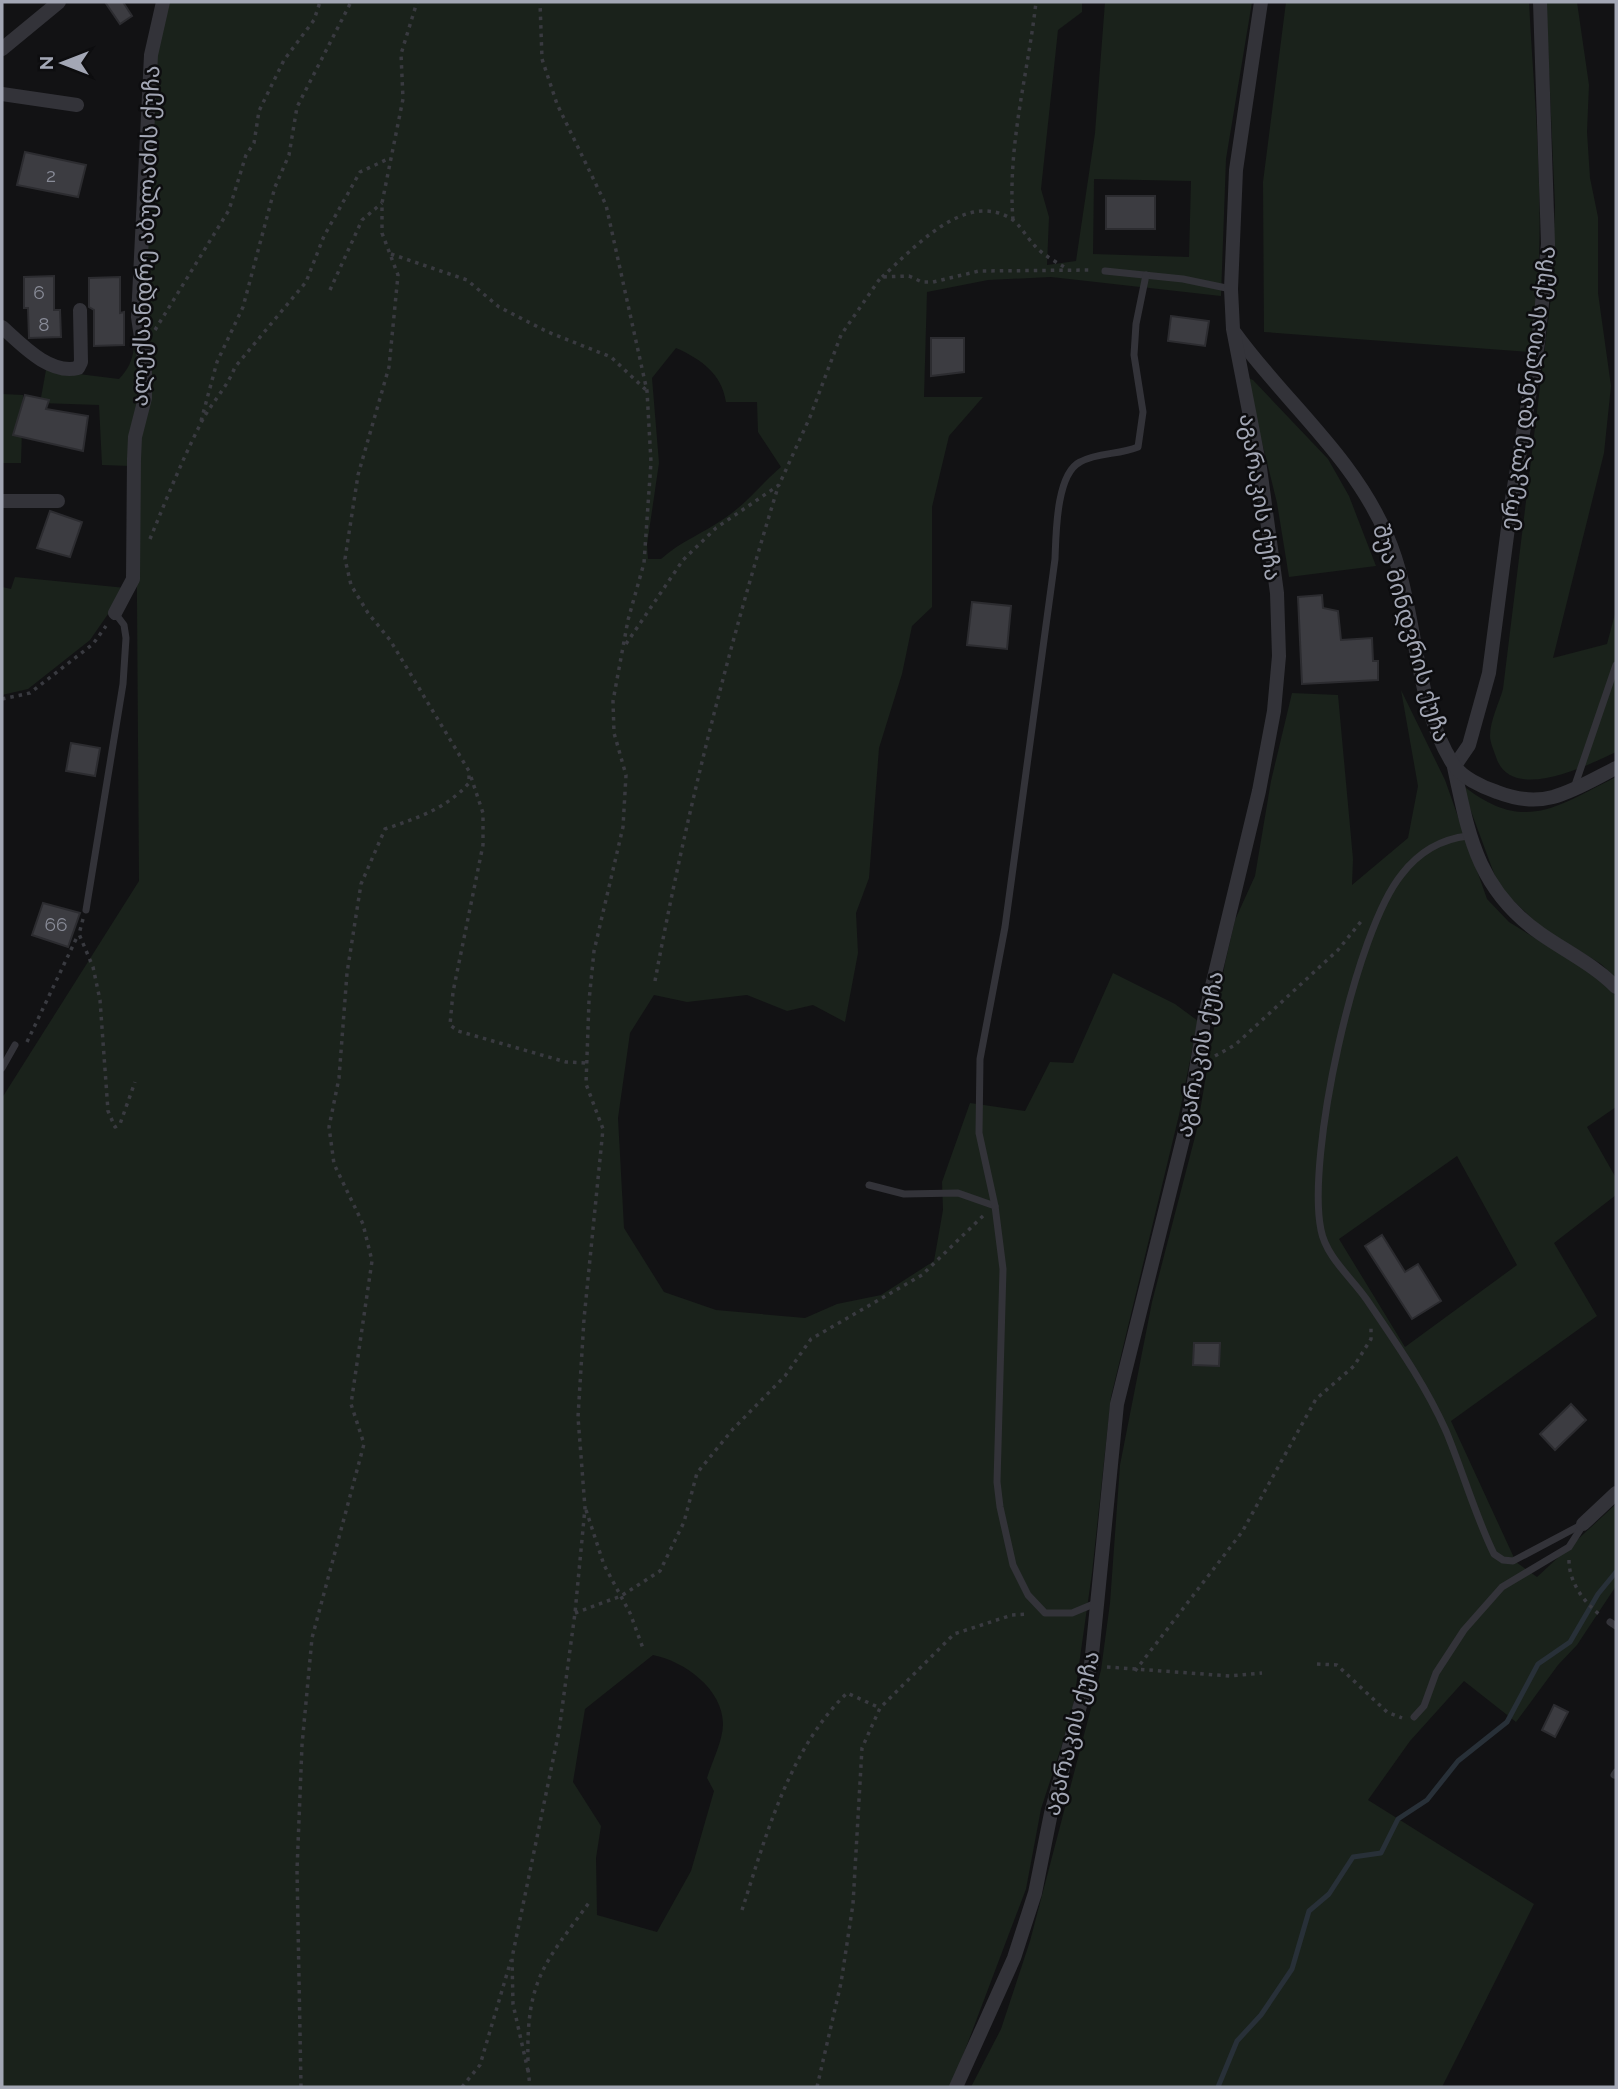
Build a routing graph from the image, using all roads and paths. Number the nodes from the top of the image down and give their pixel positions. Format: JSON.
{"nodes":[{"id":1,"x":60,"y":2,"type":"edge"},
{"id":2,"x":163,"y":2,"type":"edge"},
{"id":3,"x":320,"y":2,"type":"edge"},
{"id":4,"x":351,"y":2,"type":"edge"},
{"id":5,"x":417,"y":2,"type":"edge"},
{"id":6,"x":540,"y":2,"type":"edge"},
{"id":7,"x":1036,"y":2,"type":"edge"},
{"id":8,"x":1261,"y":2,"type":"edge"},
{"id":9,"x":1540,"y":2,"type":"edge"},
{"id":10,"x":2,"y":49,"type":"edge"},
{"id":11,"x":2,"y":94,"type":"edge"},
{"id":12,"x":77,"y":105,"type":"dead end"},
{"id":13,"x":390,"y":158,"type":"junction"},
{"id":14,"x":382,"y":203,"type":"junction"},
{"id":15,"x":1013,"y":220,"type":"junction"},
{"id":16,"x":390,"y":254,"type":"junction"},
{"id":17,"x":1067,"y":270,"type":"junction"},
{"id":18,"x":1105,"y":271,"type":"joint"},
{"id":19,"x":1146,"y":275,"type":"junction"},
{"id":20,"x":881,"y":277,"type":"junction"},
{"id":21,"x":1231,"y":289,"type":"junction"},
{"id":22,"x":330,"y":290,"type":"dead end"},
{"id":23,"x":80,"y":310,"type":"dead end"},
{"id":24,"x":2,"y":327,"type":"edge"},
{"id":25,"x":1233,"y":329,"type":"junction"},
{"id":26,"x":143,"y":349,"type":"junction"},
{"id":27,"x":647,"y":391,"type":"junction"},
{"id":28,"x":201,"y":423,"type":"junction"},
{"id":29,"x":779,"y":485,"type":"junction"},
{"id":30,"x":2,"y":501,"type":"edge"},
{"id":31,"x":58,"y":501,"type":"dead end"},
{"id":32,"x":148,"y":544,"type":"dead end"},
{"id":33,"x":115,"y":613,"type":"junction"},
{"id":34,"x":624,"y":646,"type":"junction"},
{"id":35,"x":1616,"y":665,"type":"edge"},
{"id":36,"x":2,"y":699,"type":"edge"},
{"id":37,"x":1454,"y":767,"type":"junction"},
{"id":38,"x":1616,"y":768,"type":"edge"},
{"id":39,"x":469,"y":771,"type":"junction"},
{"id":40,"x":1574,"y":789,"type":"junction"},
{"id":41,"x":1468,"y":836,"type":"junction"},
{"id":42,"x":86,"y":911,"type":"joint"},
{"id":43,"x":1364,"y":918,"type":"dead end"},
{"id":44,"x":79,"y":934,"type":"junction"},
{"id":45,"x":654,"y":981,"type":"dead end"},
{"id":46,"x":1616,"y":987,"type":"edge"},
{"id":47,"x":15,"y":1045,"type":"joint"},
{"id":48,"x":585,"y":1063,"type":"junction"},
{"id":49,"x":1197,"y":1064,"type":"junction"},
{"id":50,"x":2,"y":1068,"type":"edge"},
{"id":51,"x":135,"y":1082,"type":"dead end"},
{"id":52,"x":869,"y":1185,"type":"dead end"},
{"id":53,"x":995,"y":1206,"type":"junction"},
{"id":54,"x":1370,"y":1305,"type":"junction"},
{"id":55,"x":1616,"y":1493,"type":"edge"},
{"id":56,"x":585,"y":1508,"type":"junction"},
{"id":57,"x":1583,"y":1524,"type":"junction"},
{"id":58,"x":1569,"y":1547,"type":"junction"},
{"id":59,"x":621,"y":1596,"type":"junction"},
{"id":60,"x":1098,"y":1602,"type":"junction"},
{"id":61,"x":575,"y":1613,"type":"junction"},
{"id":62,"x":1045,"y":1613,"type":"junction"},
{"id":63,"x":1613,"y":1624,"type":"edge"},
{"id":64,"x":644,"y":1651,"type":"dead end"},
{"id":65,"x":1317,"y":1664,"type":"dead end"},
{"id":66,"x":1091,"y":1665,"type":"junction"},
{"id":67,"x":1135,"y":1671,"type":"junction"},
{"id":68,"x":1262,"y":1673,"type":"dead end"},
{"id":69,"x":880,"y":1708,"type":"junction"},
{"id":70,"x":1414,"y":1717,"type":"joint"},
{"id":71,"x":591,"y":1900,"type":"dead end"},
{"id":72,"x":742,"y":1910,"type":"dead end"},
{"id":73,"x":512,"y":1958,"type":"junction"},
{"id":74,"x":528,"y":2071,"type":"junction"},
{"id":75,"x":301,"y":2087,"type":"edge"},
{"id":76,"x":462,"y":2087,"type":"edge"},
{"id":77,"x":530,"y":2087,"type":"edge"},
{"id":78,"x":817,"y":2087,"type":"edge"},
{"id":79,"x":956,"y":2087,"type":"edge"}],
"edges":[{"from":1,"to":10,"type":"street"},
{"from":2,"to":26,"type":"street","name":"ალექსანდრე აბულაძის ქუჩა"},
{"from":3,"to":26,"type":"path"},
{"from":4,"to":28,"type":"path"},
{"from":5,"to":13,"type":"path"},
{"from":6,"to":27,"type":"path"},
{"from":7,"to":15,"type":"path"},
{"from":8,"to":21,"type":"street","name":"აგარაკის ქუჩა"},
{"from":9,"to":37,"type":"street","name":"ერეკლე დანელიას ქუჩა"},
{"from":11,"to":12,"type":"street"},
{"from":13,"to":14,"type":"path"},
{"from":13,"to":28,"type":"path"},
{"from":14,"to":16,"type":"path"},
{"from":14,"to":22,"type":"path"},
{"from":15,"to":17,"type":"path"},
{"from":15,"to":20,"type":"path"},
{"from":16,"to":27,"type":"path"},
{"from":16,"to":39,"type":"path"},
{"from":17,"to":18,"type":"path"},
{"from":17,"to":20,"type":"path"},
{"from":18,"to":19,"type":"lane"},
{"from":19,"to":21,"type":"lane"},
{"from":19,"to":53,"type":"lane"},
{"from":20,"to":29,"type":"path"},
{"from":21,"to":25,"type":"street","name":"აგარაკის ქუჩა"},
{"from":23,"to":24,"type":"street"},
{"from":25,"to":37,"type":"street","name":"შუა მინდვრის ქუჩა"},
{"from":25,"to":49,"type":"street","name":"აგარაკის ქუჩა"},
{"from":26,"to":33,"type":"street","name":"ალექსანდრე აბულაძის ქუჩა"},
{"from":27,"to":34,"type":"path"},
{"from":28,"to":32,"type":"path"},
{"from":29,"to":34,"type":"path"},
{"from":29,"to":45,"type":"path"},
{"from":30,"to":31,"type":"street"},
{"from":33,"to":36,"type":"path"},
{"from":33,"to":42,"type":"lane"},
{"from":34,"to":48,"type":"path"},
{"from":35,"to":40,"type":"lane"},
{"from":37,"to":40,"type":"street","name":"შუა მინდვრის ქუჩა"},
{"from":37,"to":41,"type":"street"},
{"from":38,"to":40,"type":"street","name":"შუა მინდვრის ქუჩა"},
{"from":39,"to":48,"type":"path"},
{"from":39,"to":75,"type":"path"},
{"from":41,"to":46,"type":"street"},
{"from":41,"to":54,"type":"lane"},
{"from":42,"to":44,"type":"path"},
{"from":43,"to":49,"type":"path"},
{"from":44,"to":47,"type":"path"},
{"from":44,"to":51,"type":"path"},
{"from":47,"to":50,"type":"lane"},
{"from":48,"to":56,"type":"path"},
{"from":49,"to":60,"type":"street","name":"აგარაკის ქუჩა"},
{"from":52,"to":53,"type":"lane"},
{"from":53,"to":59,"type":"path"},
{"from":53,"to":62,"type":"lane"},
{"from":54,"to":57,"type":"lane"},
{"from":54,"to":67,"type":"path"},
{"from":55,"to":57,"type":"street"},
{"from":56,"to":59,"type":"path"},
{"from":56,"to":61,"type":"path"},
{"from":57,"to":58,"type":"lane"},
{"from":58,"to":63,"type":"path"},
{"from":58,"to":70,"type":"lane"},
{"from":59,"to":61,"type":"path"},
{"from":59,"to":64,"type":"path"},
{"from":60,"to":62,"type":"lane"},
{"from":60,"to":66,"type":"street","name":"აგარაკის ქუჩა"},
{"from":61,"to":73,"type":"path"},
{"from":62,"to":69,"type":"path"},
{"from":65,"to":70,"type":"path"},
{"from":66,"to":67,"type":"path"},
{"from":66,"to":79,"type":"street","name":"აგარაკის ქუჩა"},
{"from":67,"to":68,"type":"path"},
{"from":69,"to":72,"type":"path"},
{"from":69,"to":78,"type":"path"},
{"from":71,"to":74,"type":"path"},
{"from":73,"to":74,"type":"path"},
{"from":73,"to":76,"type":"path"},
{"from":74,"to":77,"type":"path"}]}
